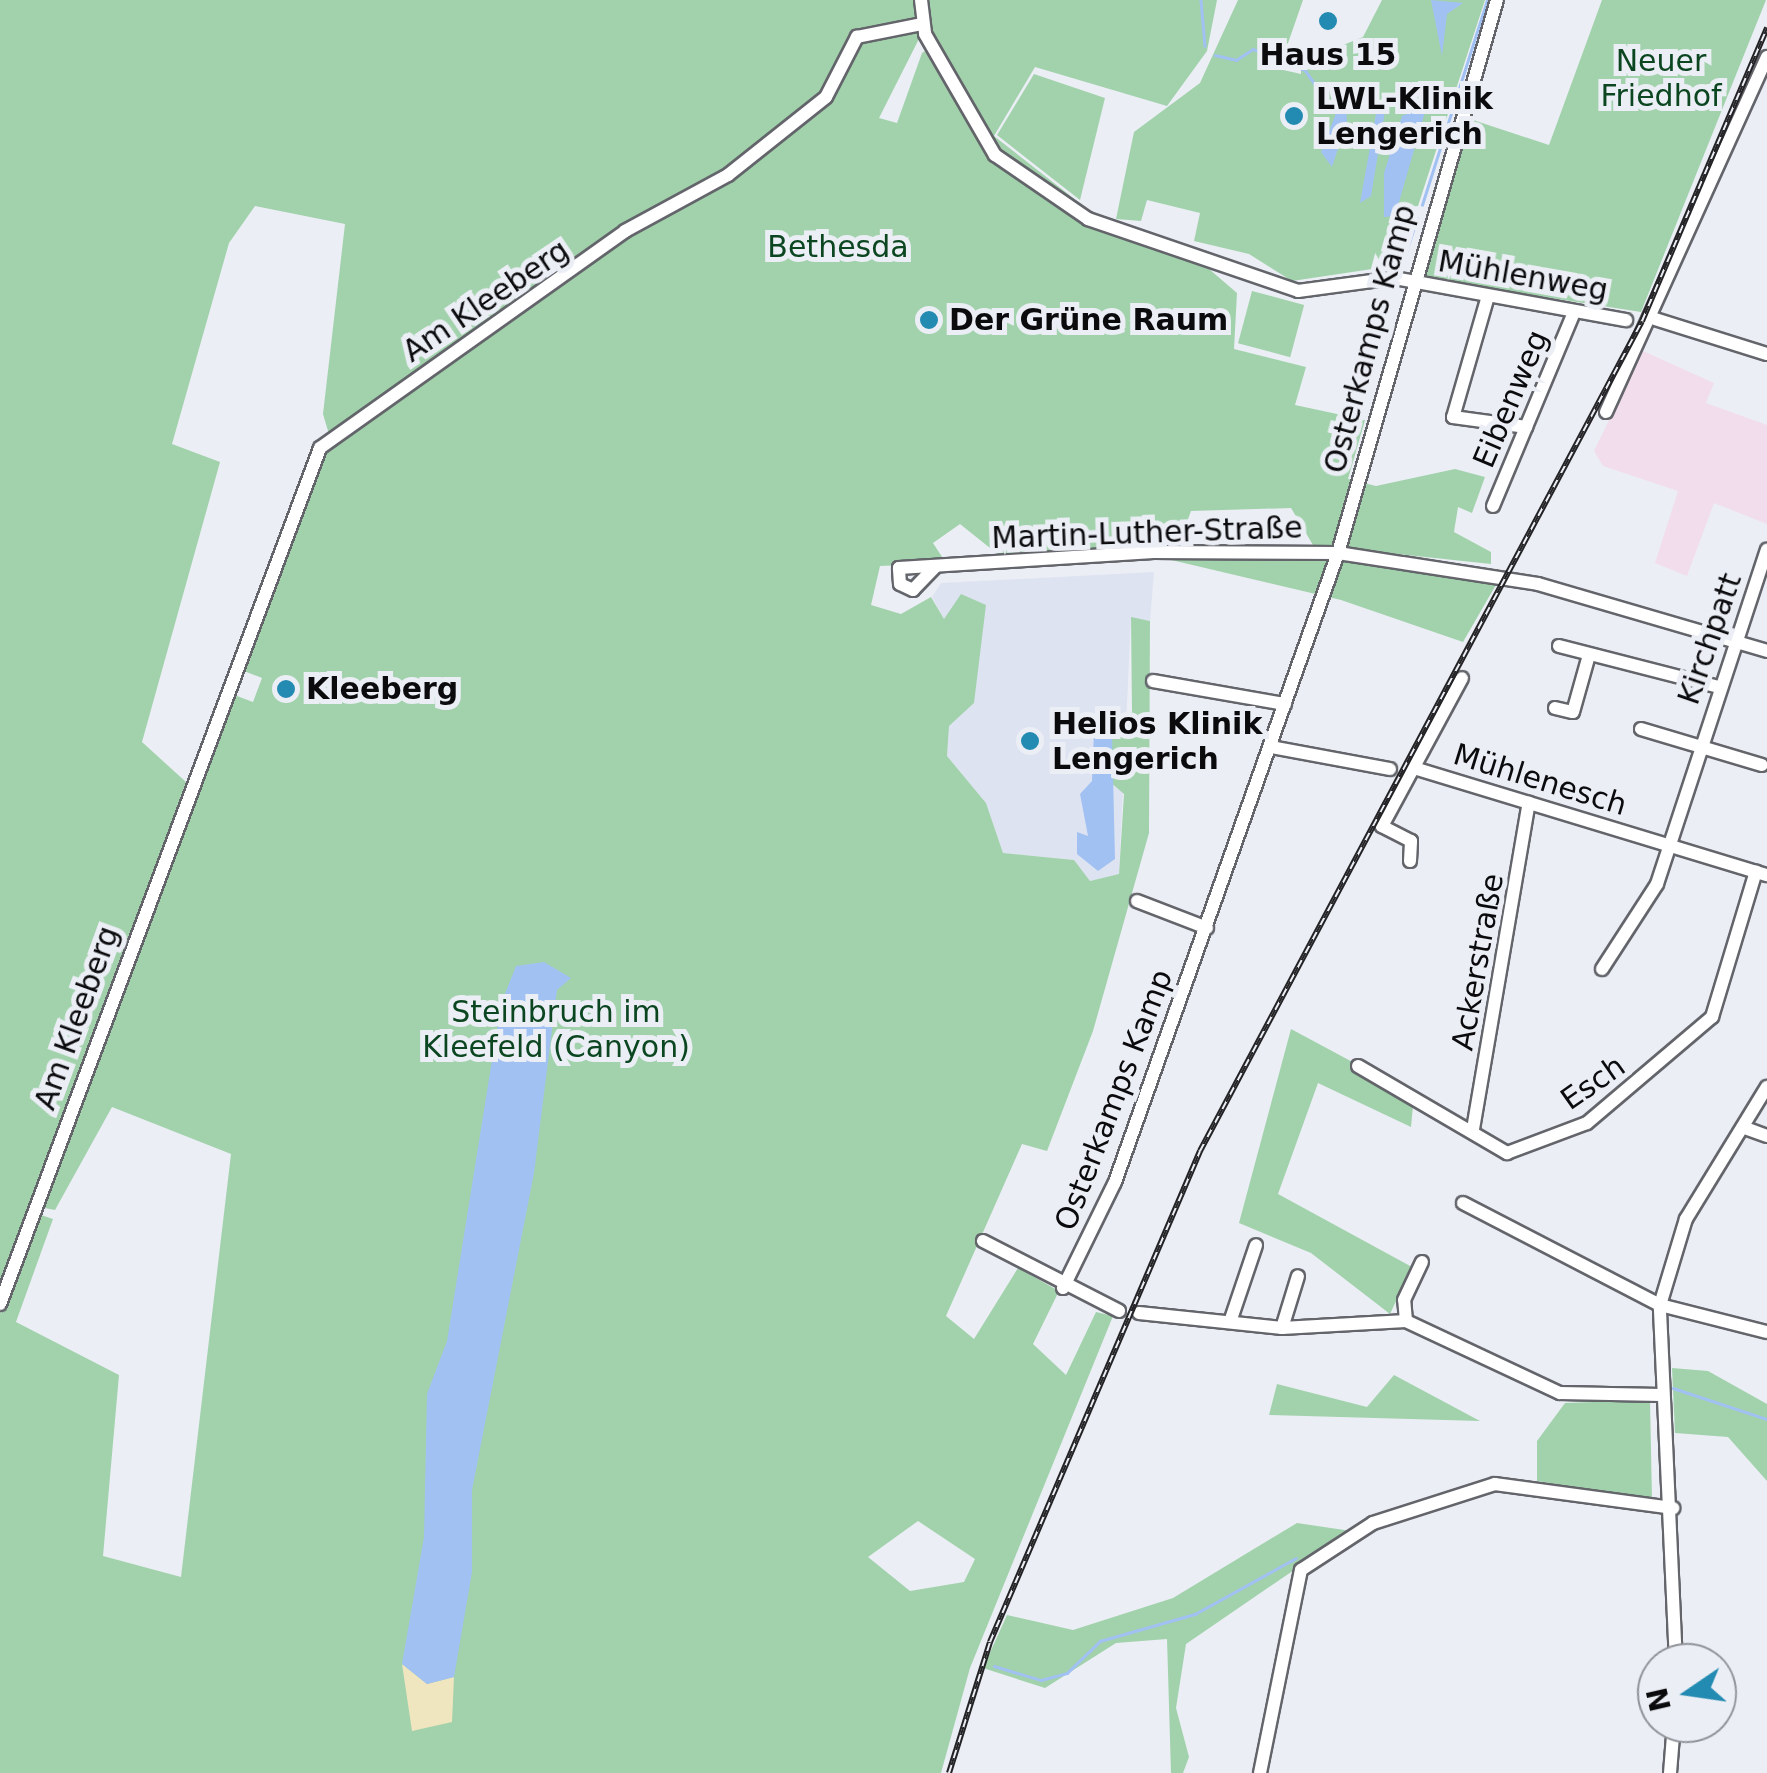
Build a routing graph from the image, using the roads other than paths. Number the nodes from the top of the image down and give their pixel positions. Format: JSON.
{"nodes":[{"id":1,"x":921,"y":0,"type":"edge"},
{"id":2,"x":1496,"y":0,"type":"edge"},
{"id":3,"x":922,"y":24,"type":"junction"},
{"id":4,"x":1767,"y":57,"type":"edge"},
{"id":5,"x":1410,"y":281,"type":"junction"},
{"id":6,"x":1488,"y":296,"type":"junction"},
{"id":7,"x":1574,"y":312,"type":"junction"},
{"id":8,"x":1626,"y":320,"type":"dead end"},
{"id":9,"x":1655,"y":320,"type":"junction"},
{"id":10,"x":1767,"y":354,"type":"edge"},
{"id":11,"x":1606,"y":412,"type":"dead end"},
{"id":12,"x":1526,"y":427,"type":"junction"},
{"id":13,"x":1493,"y":506,"type":"dead end"},
{"id":14,"x":1767,"y":550,"type":"edge"},
{"id":15,"x":1338,"y":553,"type":"junction"},
{"id":16,"x":936,"y":566,"type":"dead end"},
{"id":17,"x":1736,"y":640,"type":"junction"},
{"id":18,"x":1558,"y":646,"type":"dead end"},
{"id":19,"x":1767,"y":651,"type":"edge"},
{"id":20,"x":1589,"y":655,"type":"junction"},
{"id":21,"x":1462,"y":678,"type":"dead end"},
{"id":22,"x":1153,"y":681,"type":"dead end"},
{"id":23,"x":1720,"y":687,"type":"junction"},
{"id":24,"x":1286,"y":704,"type":"junction"},
{"id":25,"x":1555,"y":708,"type":"dead end"},
{"id":26,"x":1641,"y":728,"type":"dead end"},
{"id":27,"x":1701,"y":745,"type":"junction"},
{"id":28,"x":1271,"y":747,"type":"junction"},
{"id":29,"x":1762,"y":764,"type":"dead end"},
{"id":30,"x":1414,"y":768,"type":"junction"},
{"id":31,"x":1390,"y":770,"type":"dead end"},
{"id":32,"x":1529,"y":803,"type":"junction"},
{"id":33,"x":1668,"y":846,"type":"junction"},
{"id":34,"x":1410,"y":861,"type":"dead end"},
{"id":35,"x":1761,"y":873,"type":"edge"},
{"id":36,"x":1137,"y":901,"type":"dead end"},
{"id":37,"x":1207,"y":928,"type":"junction"},
{"id":38,"x":1602,"y":969,"type":"dead end"},
{"id":39,"x":1358,"y":1066,"type":"dead end"},
{"id":40,"x":1767,"y":1087,"type":"edge"},
{"id":41,"x":1744,"y":1128,"type":"junction"},
{"id":42,"x":1473,"y":1129,"type":"junction"},
{"id":43,"x":1767,"y":1136,"type":"edge"},
{"id":44,"x":1463,"y":1203,"type":"dead end"},
{"id":45,"x":983,"y":1240,"type":"dead end"},
{"id":46,"x":1256,"y":1244,"type":"dead end"},
{"id":47,"x":1422,"y":1262,"type":"dead end"},
{"id":48,"x":1298,"y":1276,"type":"dead end"},
{"id":49,"x":1063,"y":1288,"type":"junction"},
{"id":50,"x":0,"y":1304,"type":"edge"},
{"id":51,"x":1660,"y":1305,"type":"junction"},
{"id":52,"x":1118,"y":1312,"type":"dead end"},
{"id":53,"x":1139,"y":1313,"type":"dead end"},
{"id":54,"x":1406,"y":1321,"type":"junction"},
{"id":55,"x":1230,"y":1322,"type":"junction"},
{"id":56,"x":1282,"y":1328,"type":"junction"},
{"id":57,"x":1767,"y":1332,"type":"edge"},
{"id":58,"x":1661,"y":1395,"type":"junction"},
{"id":59,"x":1673,"y":1508,"type":"junction"},
{"id":60,"x":1676,"y":1643,"type":"edge"},
{"id":61,"x":1672,"y":1743,"type":"edge"},
{"id":62,"x":1260,"y":1773,"type":"edge"},
{"id":63,"x":1670,"y":1773,"type":"edge"}],
"edges":[{"from":1,"to":3,"type":"street"},
{"from":2,"to":5,"type":"street","name":"Osterkamps Kamp"},
{"from":3,"to":5,"type":"street"},
{"from":3,"to":50,"type":"street","name":"Am Kleeberg"},
{"from":4,"to":9,"type":"street"},
{"from":5,"to":6,"type":"street","name":"Mühlenweg"},
{"from":5,"to":15,"type":"street","name":"Osterkamps Kamp"},
{"from":6,"to":7,"type":"street","name":"Mühlenweg"},
{"from":6,"to":12,"type":"street"},
{"from":7,"to":8,"type":"street","name":"Mühlenweg"},
{"from":7,"to":12,"type":"street","name":"Eibenweg"},
{"from":9,"to":10,"type":"street"},
{"from":9,"to":11,"type":"street"},
{"from":12,"to":13,"type":"street","name":"Eibenweg"},
{"from":14,"to":17,"type":"street","name":"Kirchpatt"},
{"from":15,"to":16,"type":"street","name":"Martin-Luther-Straße"},
{"from":15,"to":17,"type":"street","name":"Martin-Luther-Straße"},
{"from":15,"to":24,"type":"street","name":"Osterkamps Kamp"},
{"from":17,"to":19,"type":"street","name":"Martin-Luther-Straße"},
{"from":17,"to":23,"type":"street","name":"Kirchpatt"},
{"from":18,"to":20,"type":"street"},
{"from":20,"to":23,"type":"street"},
{"from":20,"to":25,"type":"street"},
{"from":21,"to":30,"type":"street"},
{"from":22,"to":24,"type":"street"},
{"from":23,"to":27,"type":"street","name":"Kirchpatt"},
{"from":24,"to":28,"type":"street","name":"Osterkamps Kamp"},
{"from":26,"to":27,"type":"street","name":"Kirchpatt"},
{"from":27,"to":29,"type":"street"},
{"from":27,"to":33,"type":"street","name":"Kirchpatt"},
{"from":28,"to":31,"type":"street"},
{"from":28,"to":37,"type":"street","name":"Osterkamps Kamp"},
{"from":30,"to":32,"type":"street","name":"Mühlenesch"},
{"from":30,"to":34,"type":"street","name":"Mühlenesch"},
{"from":32,"to":33,"type":"street","name":"Mühlenesch"},
{"from":32,"to":42,"type":"street","name":"Ackerstraße"},
{"from":33,"to":35,"type":"street","name":"Mühlenesch"},
{"from":33,"to":38,"type":"street","name":"Kirchpatt"},
{"from":35,"to":42,"type":"street","name":"Esch"},
{"from":36,"to":37,"type":"street"},
{"from":37,"to":49,"type":"street","name":"Osterkamps Kamp"},
{"from":39,"to":42,"type":"street","name":"Esch"},
{"from":40,"to":41,"type":"street"},
{"from":41,"to":43,"type":"street"},
{"from":41,"to":51,"type":"street"},
{"from":44,"to":51,"type":"street"},
{"from":45,"to":49,"type":"street"},
{"from":46,"to":55,"type":"street"},
{"from":47,"to":54,"type":"street"},
{"from":48,"to":56,"type":"street"},
{"from":49,"to":52,"type":"street"},
{"from":51,"to":57,"type":"street"},
{"from":51,"to":58,"type":"street"},
{"from":53,"to":55,"type":"street"},
{"from":54,"to":56,"type":"street"},
{"from":54,"to":58,"type":"street"},
{"from":55,"to":56,"type":"street"},
{"from":58,"to":59,"type":"street"},
{"from":59,"to":60,"type":"street"},
{"from":59,"to":62,"type":"street"},
{"from":61,"to":63,"type":"street"}]}
